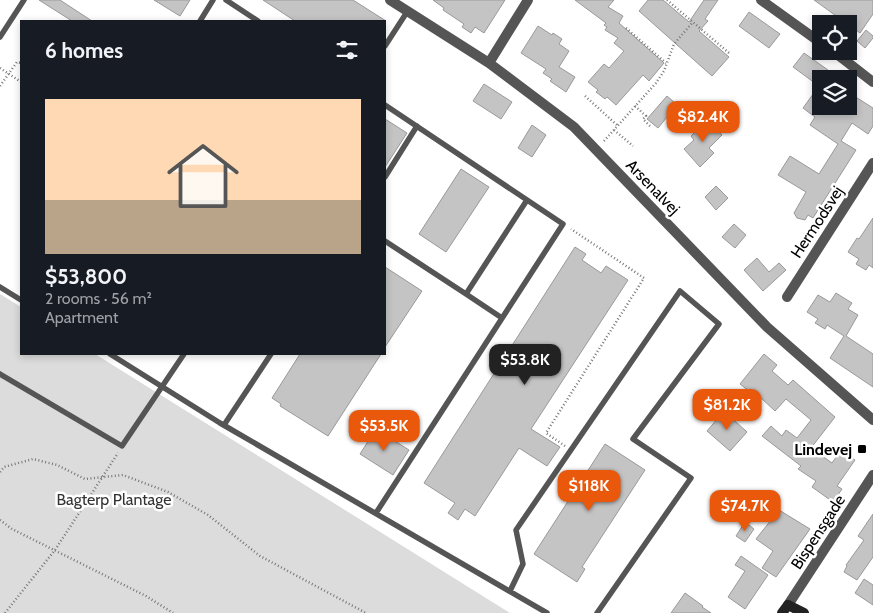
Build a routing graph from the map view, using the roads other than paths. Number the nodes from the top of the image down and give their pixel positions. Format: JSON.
{"nodes":[{"id":1,"x":24,"y":0,"type":"edge"},
{"id":2,"x":213,"y":0,"type":"edge"},
{"id":3,"x":226,"y":0,"type":"edge"},
{"id":4,"x":390,"y":0,"type":"edge"},
{"id":5,"x":528,"y":0,"type":"edge"},
{"id":6,"x":761,"y":0,"type":"edge"},
{"id":7,"x":407,"y":12,"type":"junction"},
{"id":8,"x":201,"y":20,"type":"edge"},
{"id":9,"x":256,"y":20,"type":"edge"},
{"id":10,"x":0,"y":37,"type":"edge"},
{"id":11,"x":812,"y":37,"type":"edge"},
{"id":12,"x":386,"y":44,"type":"edge"},
{"id":13,"x":845,"y":60,"type":"edge"},
{"id":14,"x":489,"y":63,"type":"junction"},
{"id":15,"x":873,"y":82,"type":"edge"},
{"id":16,"x":386,"y":106,"type":"edge"},
{"id":17,"x":417,"y":126,"type":"junction"},
{"id":18,"x":873,"y":164,"type":"edge"},
{"id":19,"x":386,"y":175,"type":"edge"},
{"id":20,"x":527,"y":200,"type":"junction"},
{"id":21,"x":386,"y":242,"type":"edge"},
{"id":22,"x":0,"y":287,"type":"edge"},
{"id":23,"x":466,"y":294,"type":"junction"},
{"id":24,"x":787,"y":297,"type":"dead end"},
{"id":25,"x":20,"y":299,"type":"edge"},
{"id":26,"x":502,"y":318,"type":"junction"},
{"id":27,"x":112,"y":355,"type":"edge"},
{"id":28,"x":183,"y":355,"type":"edge"},
{"id":29,"x":270,"y":355,"type":"edge"},
{"id":30,"x":0,"y":374,"type":"edge"},
{"id":31,"x":163,"y":387,"type":"junction"},
{"id":32,"x":873,"y":420,"type":"edge"},
{"id":33,"x":224,"y":425,"type":"junction"},
{"id":34,"x":873,"y":475,"type":"edge"},
{"id":35,"x":376,"y":513,"type":"junction"},
{"id":36,"x":510,"y":591,"type":"junction"},
{"id":37,"x":785,"y":609,"type":"edge"},
{"id":38,"x":547,"y":613,"type":"edge"},
{"id":39,"x":597,"y":613,"type":"edge"},
{"id":40,"x":804,"y":613,"type":"edge"}],
"edges":[{"from":1,"to":10,"type":"lane"},
{"from":2,"to":8,"type":"lane"},
{"from":3,"to":9,"type":"lane"},
{"from":4,"to":7,"type":"street","name":"Arsenalvej"},
{"from":5,"to":14,"type":"street"},
{"from":6,"to":11,"type":"street"},
{"from":7,"to":12,"type":"lane"},
{"from":7,"to":14,"type":"street","name":"Arsenalvej"},
{"from":13,"to":15,"type":"street"},
{"from":14,"to":32,"type":"street","name":"Arsenalvej"},
{"from":16,"to":17,"type":"lane"},
{"from":17,"to":19,"type":"lane"},
{"from":17,"to":20,"type":"lane"},
{"from":18,"to":24,"type":"street","name":"Hermodsvej"},
{"from":20,"to":23,"type":"lane"},
{"from":20,"to":26,"type":"lane"},
{"from":21,"to":23,"type":"lane"},
{"from":22,"to":25,"type":"lane"},
{"from":23,"to":26,"type":"lane"},
{"from":26,"to":35,"type":"lane"},
{"from":27,"to":31,"type":"lane"},
{"from":28,"to":31,"type":"lane"},
{"from":29,"to":33,"type":"lane"},
{"from":30,"to":31,"type":"lane"},
{"from":31,"to":33,"type":"lane"},
{"from":33,"to":35,"type":"lane"},
{"from":34,"to":37,"type":"street","name":"Bispensgade"},
{"from":35,"to":36,"type":"lane"},
{"from":36,"to":38,"type":"lane"},
{"from":36,"to":39,"type":"lane"},
{"from":37,"to":40,"type":"main road"}]}
